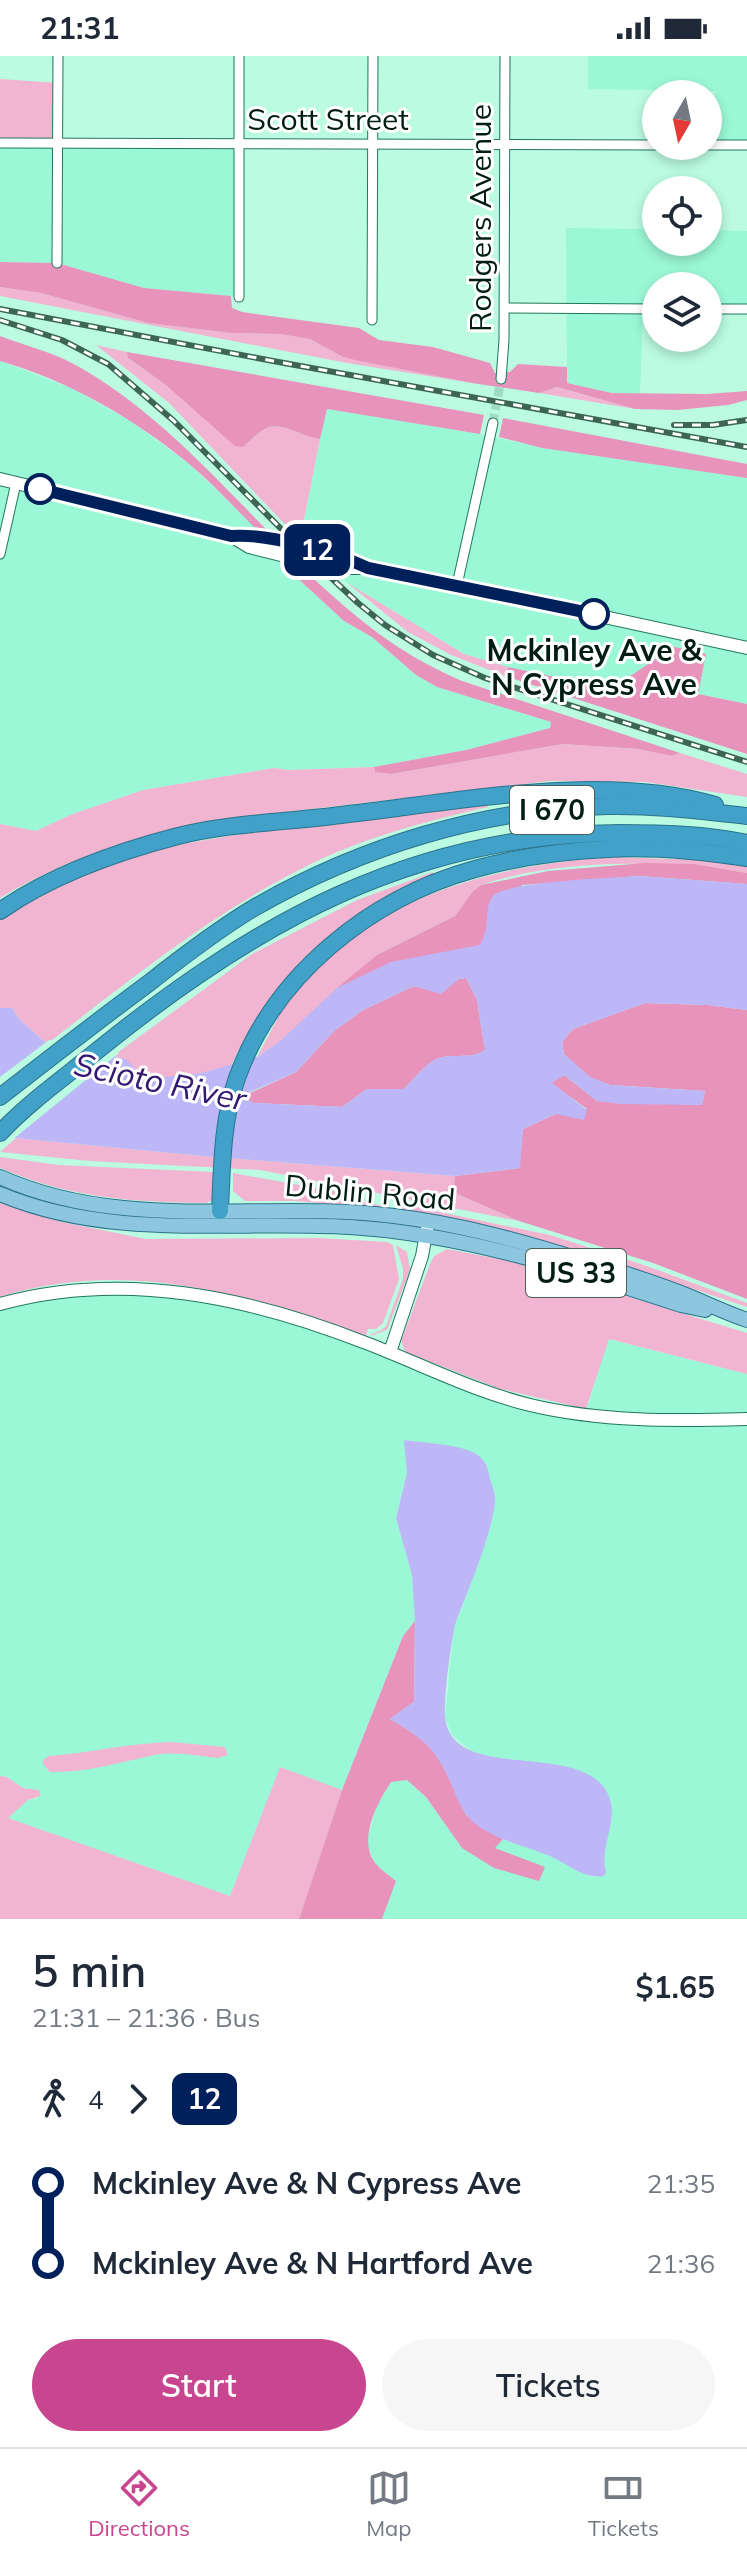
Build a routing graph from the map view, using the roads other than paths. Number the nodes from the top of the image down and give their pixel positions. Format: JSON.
{"nodes":[{"id":1,"x":58,"y":56,"type":"edge"},
{"id":2,"x":239,"y":56,"type":"edge"},
{"id":3,"x":373,"y":56,"type":"edge"},
{"id":4,"x":505,"y":56,"type":"edge"},
{"id":5,"x":0,"y":143,"type":"edge"},
{"id":6,"x":58,"y":143,"type":"junction"},
{"id":7,"x":239,"y":144,"type":"junction"},
{"id":8,"x":373,"y":145,"type":"junction"},
{"id":9,"x":506,"y":145,"type":"junction"},
{"id":10,"x":642,"y":145,"type":"edge"},
{"id":11,"x":722,"y":145,"type":"edge"},
{"id":12,"x":747,"y":145,"type":"edge"},
{"id":13,"x":57,"y":263,"type":"dead end"},
{"id":14,"x":239,"y":297,"type":"dead end"},
{"id":15,"x":505,"y":308,"type":"junction"},
{"id":16,"x":642,"y":309,"type":"edge"},
{"id":17,"x":722,"y":309,"type":"edge"},
{"id":18,"x":747,"y":309,"type":"edge"},
{"id":19,"x":372,"y":320,"type":"dead end"},
{"id":20,"x":501,"y":379,"type":"tunnel mouth"},
{"id":21,"x":493,"y":423,"type":"tunnel mouth"},
{"id":22,"x":0,"y":479,"type":"edge"},
{"id":23,"x":16,"y":483,"type":"junction"},
{"id":24,"x":0,"y":554,"type":"edge"},
{"id":25,"x":457,"y":585,"type":"junction"},
{"id":26,"x":747,"y":648,"type":"edge"},
{"id":27,"x":747,"y":815,"type":"edge"},
{"id":28,"x":747,"y":843,"type":"edge"},
{"id":29,"x":747,"y":858,"type":"edge"},
{"id":30,"x":4,"y":908,"type":"edge"},
{"id":31,"x":0,"y":1097,"type":"edge"},
{"id":32,"x":4,"y":1127,"type":"edge"},
{"id":33,"x":0,"y":1177,"type":"edge"},
{"id":34,"x":0,"y":1193,"type":"edge"},
{"id":35,"x":220,"y":1211,"type":"junction"},
{"id":36,"x":429,"y":1221,"type":"junction"},
{"id":37,"x":426,"y":1236,"type":"junction"},
{"id":38,"x":0,"y":1304,"type":"edge"},
{"id":39,"x":725,"y":1313,"type":"junction"},
{"id":40,"x":747,"y":1320,"type":"edge"},
{"id":41,"x":390,"y":1352,"type":"junction"},
{"id":42,"x":747,"y":1419,"type":"edge"}],
"edges":[{"from":1,"to":6,"type":"street"},
{"from":2,"to":7,"type":"street"},
{"from":3,"to":8,"type":"street"},
{"from":4,"to":9,"type":"street","name":"Rodgers Avenue"},
{"from":5,"to":6,"type":"street","name":"Scott Street"},
{"from":6,"to":7,"type":"street","name":"Scott Street"},
{"from":6,"to":13,"type":"street"},
{"from":7,"to":8,"type":"street","name":"Scott Street"},
{"from":7,"to":14,"type":"street"},
{"from":8,"to":9,"type":"street","name":"Scott Street"},
{"from":8,"to":19,"type":"street"},
{"from":9,"to":10,"type":"street","name":"Scott Street"},
{"from":9,"to":15,"type":"street","name":"Rodgers Avenue"},
{"from":11,"to":12,"type":"street"},
{"from":15,"to":16,"type":"street"},
{"from":15,"to":20,"type":"street","name":"Rodgers Avenue"},
{"from":17,"to":18,"type":"street"},
{"from":21,"to":25,"type":"street"},
{"from":22,"to":23,"type":"main road"},
{"from":23,"to":24,"type":"street"},
{"from":23,"to":25,"type":"main road"},
{"from":25,"to":26,"type":"main road"},
{"from":27,"to":30,"type":"highway"},
{"from":27,"to":31,"type":"highway","number":"I 670"},
{"from":28,"to":32,"type":"highway","number":"I 670"},
{"from":29,"to":35,"type":"highway"},
{"from":33,"to":35,"type":"main road","name":"Dublin Road","number":"US 33"},
{"from":34,"to":35,"type":"main road"},
{"from":34,"to":37,"type":"main road","name":"Dublin Road","number":"US 33"},
{"from":35,"to":36,"type":"main road","name":"Dublin Road","number":"US 33"},
{"from":36,"to":37,"type":"main road"},
{"from":36,"to":39,"type":"main road","name":"Dublin Road","number":"US 33"},
{"from":37,"to":39,"type":"main road","name":"Dublin Road","number":"US 33"},
{"from":37,"to":41,"type":"main road"},
{"from":38,"to":41,"type":"main road"},
{"from":39,"to":40,"type":"main road","name":"Dublin Road","number":"US 33"},
{"from":41,"to":42,"type":"main road"}]}
